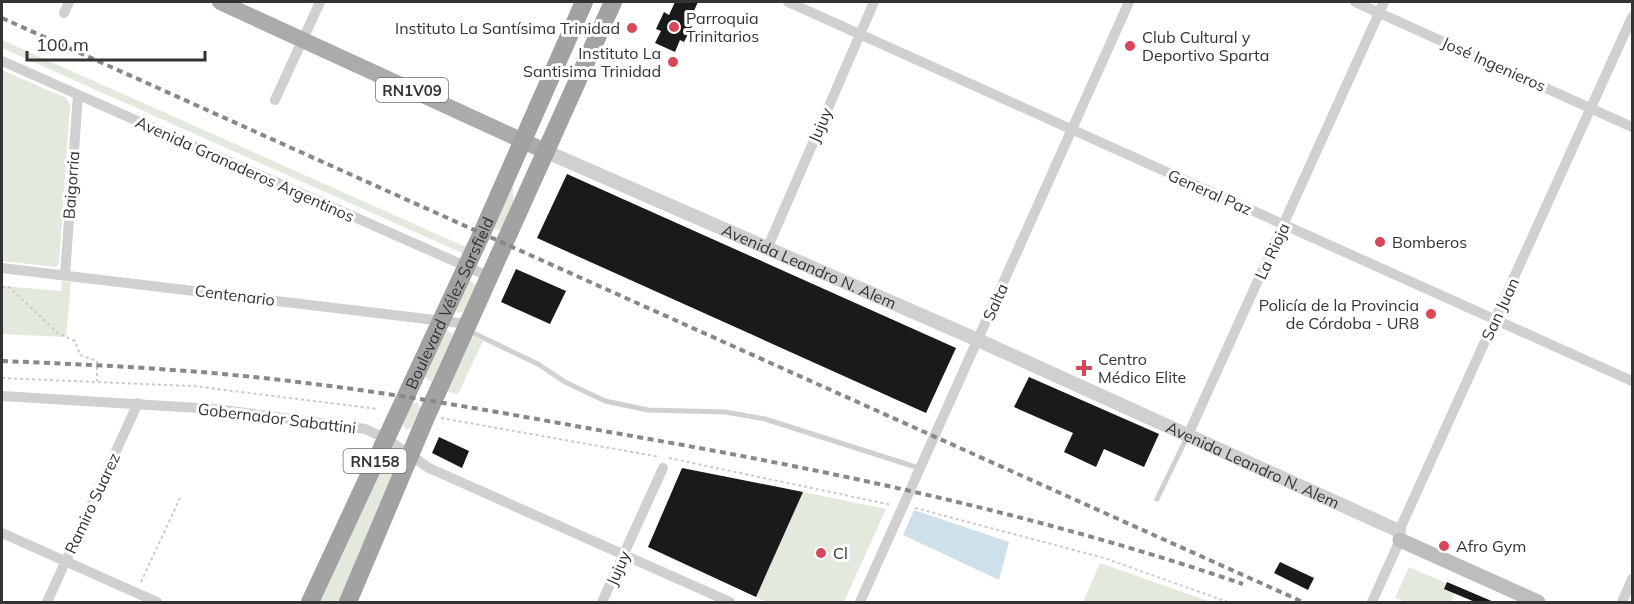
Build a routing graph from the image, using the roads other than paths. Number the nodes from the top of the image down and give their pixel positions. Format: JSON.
{"nodes":[{"id":1,"x":69,"y":2,"type":"edge"},
{"id":2,"x":220,"y":2,"type":"edge"},
{"id":3,"x":320,"y":2,"type":"edge"},
{"id":4,"x":584,"y":2,"type":"edge"},
{"id":5,"x":613,"y":2,"type":"edge"},
{"id":6,"x":788,"y":2,"type":"edge"},
{"id":7,"x":874,"y":2,"type":"edge"},
{"id":8,"x":1129,"y":2,"type":"edge"},
{"id":9,"x":1355,"y":2,"type":"edge"},
{"id":10,"x":1384,"y":2,"type":"edge"},
{"id":11,"x":1380,"y":12,"type":"junction"},
{"id":12,"x":64,"y":13,"type":"dead end"},
{"id":13,"x":1632,"y":16,"type":"edge"},
{"id":14,"x":860,"y":34,"type":"junction"},
{"id":15,"x":303,"y":39,"type":"junction"},
{"id":16,"x":2,"y":61,"type":"edge"},
{"id":17,"x":78,"y":95,"type":"junction"},
{"id":18,"x":275,"y":100,"type":"dead end"},
{"id":19,"x":1592,"y":109,"type":"junction"},
{"id":20,"x":1632,"y":127,"type":"edge"},
{"id":21,"x":1071,"y":131,"type":"junction"},
{"id":22,"x":522,"y":141,"type":"junction"},
{"id":23,"x":547,"y":152,"type":"junction"},
{"id":24,"x":1285,"y":225,"type":"junction"},
{"id":25,"x":767,"y":249,"type":"junction"},
{"id":26,"x":466,"y":267,"type":"junction"},
{"id":27,"x":2,"y":268,"type":"edge"},
{"id":28,"x":65,"y":275,"type":"junction"},
{"id":29,"x":490,"y":277,"type":"junction"},
{"id":30,"x":1495,"y":318,"type":"junction"},
{"id":31,"x":442,"y":319,"type":"junction"},
{"id":32,"x":467,"y":327,"type":"junction"},
{"id":33,"x":978,"y":340,"type":"junction"},
{"id":34,"x":1632,"y":381,"type":"edge"},
{"id":35,"x":2,"y":396,"type":"edge"},
{"id":36,"x":138,"y":403,"type":"junction"},
{"id":37,"x":1188,"y":435,"type":"junction"},
{"id":38,"x":386,"y":438,"type":"junction"},
{"id":39,"x":410,"y":456,"type":"junction"},
{"id":40,"x":663,"y":468,"type":"dead end"},
{"id":41,"x":921,"y":468,"type":"junction"},
{"id":42,"x":1158,"y":499,"type":"dead end"},
{"id":43,"x":2,"y":533,"type":"edge"},
{"id":44,"x":1399,"y":536,"type":"junction"},
{"id":45,"x":624,"y":555,"type":"junction"},
{"id":46,"x":64,"y":562,"type":"junction"},
{"id":47,"x":1632,"y":579,"type":"edge"},
{"id":48,"x":47,"y":603,"type":"edge"},
{"id":49,"x":157,"y":603,"type":"edge"},
{"id":50,"x":310,"y":603,"type":"edge"},
{"id":51,"x":348,"y":603,"type":"edge"},
{"id":52,"x":602,"y":603,"type":"edge"},
{"id":53,"x":730,"y":603,"type":"edge"},
{"id":54,"x":860,"y":603,"type":"edge"},
{"id":55,"x":1372,"y":603,"type":"edge"},
{"id":56,"x":1538,"y":603,"type":"edge"},
{"id":57,"x":1622,"y":603,"type":"edge"}],
"edges":[{"from":1,"to":12,"type":"street"},
{"from":2,"to":15,"type":"main road","name":"Avenida Leandro N. Alem","number":"RN1V09"},
{"from":3,"to":15,"type":"street"},
{"from":4,"to":22,"type":"highway","name":"Boulevard Vélez Sarsfield","number":"RN158"},
{"from":5,"to":23,"type":"highway","name":"Boulevard Vélez Sarsfield","number":"RN158"},
{"from":6,"to":14,"type":"street","name":"General Paz"},
{"from":7,"to":14,"type":"street","name":"Jujuy"},
{"from":8,"to":21,"type":"street","name":"Salta"},
{"from":9,"to":11,"type":"street","name":"José Ingenieros"},
{"from":10,"to":11,"type":"street","name":"La Rioja"},
{"from":11,"to":19,"type":"street","name":"José Ingenieros"},
{"from":11,"to":24,"type":"street","name":"La Rioja"},
{"from":13,"to":19,"type":"street","name":"San Juan"},
{"from":14,"to":21,"type":"street","name":"General Paz"},
{"from":14,"to":25,"type":"street","name":"Jujuy"},
{"from":15,"to":18,"type":"street"},
{"from":15,"to":22,"type":"main road","name":"Avenida Leandro N. Alem","number":"RN1V09"},
{"from":16,"to":17,"type":"street","name":"Avenida Granaderos Argentinos"},
{"from":17,"to":26,"type":"street","name":"Avenida Granaderos Argentinos"},
{"from":17,"to":28,"type":"street","name":"Baigorria"},
{"from":19,"to":20,"type":"street","name":"José Ingenieros"},
{"from":19,"to":30,"type":"street","name":"San Juan"},
{"from":21,"to":24,"type":"street","name":"General Paz"},
{"from":21,"to":33,"type":"street","name":"Salta"},
{"from":22,"to":23,"type":"main road","name":"Avenida Leandro N. Alem","number":"RN1V09"},
{"from":22,"to":26,"type":"highway","name":"Boulevard Vélez Sarsfield","number":"RN158"},
{"from":23,"to":25,"type":"street","name":"Avenida Leandro N. Alem"},
{"from":23,"to":29,"type":"highway","name":"Boulevard Vélez Sarsfield","number":"RN158"},
{"from":24,"to":30,"type":"street","name":"General Paz"},
{"from":24,"to":37,"type":"street","name":"La Rioja"},
{"from":25,"to":33,"type":"street","name":"Avenida Leandro N. Alem"},
{"from":26,"to":29,"type":"street","name":"Avenida Granaderos Argentinos"},
{"from":26,"to":31,"type":"highway","name":"Boulevard Vélez Sarsfield","number":"RN158"},
{"from":27,"to":28,"type":"street","name":"Centenario"},
{"from":28,"to":31,"type":"street","name":"Centenario"},
{"from":29,"to":32,"type":"highway","name":"Boulevard Vélez Sarsfield","number":"RN158"},
{"from":30,"to":34,"type":"street","name":"General Paz"},
{"from":30,"to":44,"type":"street","name":"San Juan"},
{"from":31,"to":32,"type":"street","name":"Centenario"},
{"from":31,"to":38,"type":"highway","name":"Boulevard Vélez Sarsfield","number":"RN158"},
{"from":32,"to":39,"type":"highway","name":"Boulevard Vélez Sarsfield","number":"RN158"},
{"from":32,"to":41,"type":"lane"},
{"from":33,"to":37,"type":"street","name":"Avenida Leandro N. Alem"},
{"from":33,"to":41,"type":"street","name":"Salta"},
{"from":35,"to":36,"type":"street","name":"Gobernador Sabattini"},
{"from":36,"to":38,"type":"street","name":"Gobernador Sabattini"},
{"from":36,"to":46,"type":"street","name":"Ramiro Suarez"},
{"from":37,"to":42,"type":"lane","name":"La Rioja"},
{"from":37,"to":44,"type":"street","name":"Avenida Leandro N. Alem"},
{"from":38,"to":39,"type":"street","name":"Gobernador Sabattini"},
{"from":38,"to":50,"type":"highway","name":"Boulevard Vélez Sarsfield","number":"RN158"},
{"from":39,"to":45,"type":"street","name":"Gobernador Sabattini"},
{"from":39,"to":51,"type":"highway","name":"Boulevard Vélez Sarsfield","number":"RN158"},
{"from":40,"to":45,"type":"street","name":"Jujuy"},
{"from":41,"to":54,"type":"street","name":"Salta"},
{"from":43,"to":46,"type":"street"},
{"from":44,"to":55,"type":"street","name":"San Juan"},
{"from":44,"to":56,"type":"main road","name":"Avenida Leandro N. Alem"},
{"from":45,"to":52,"type":"street","name":"Jujuy"},
{"from":45,"to":53,"type":"street","name":"Gobernador Sabattini"},
{"from":46,"to":48,"type":"street","name":"Ramiro Suarez"},
{"from":46,"to":49,"type":"street"},
{"from":47,"to":57,"type":"street"}]}
